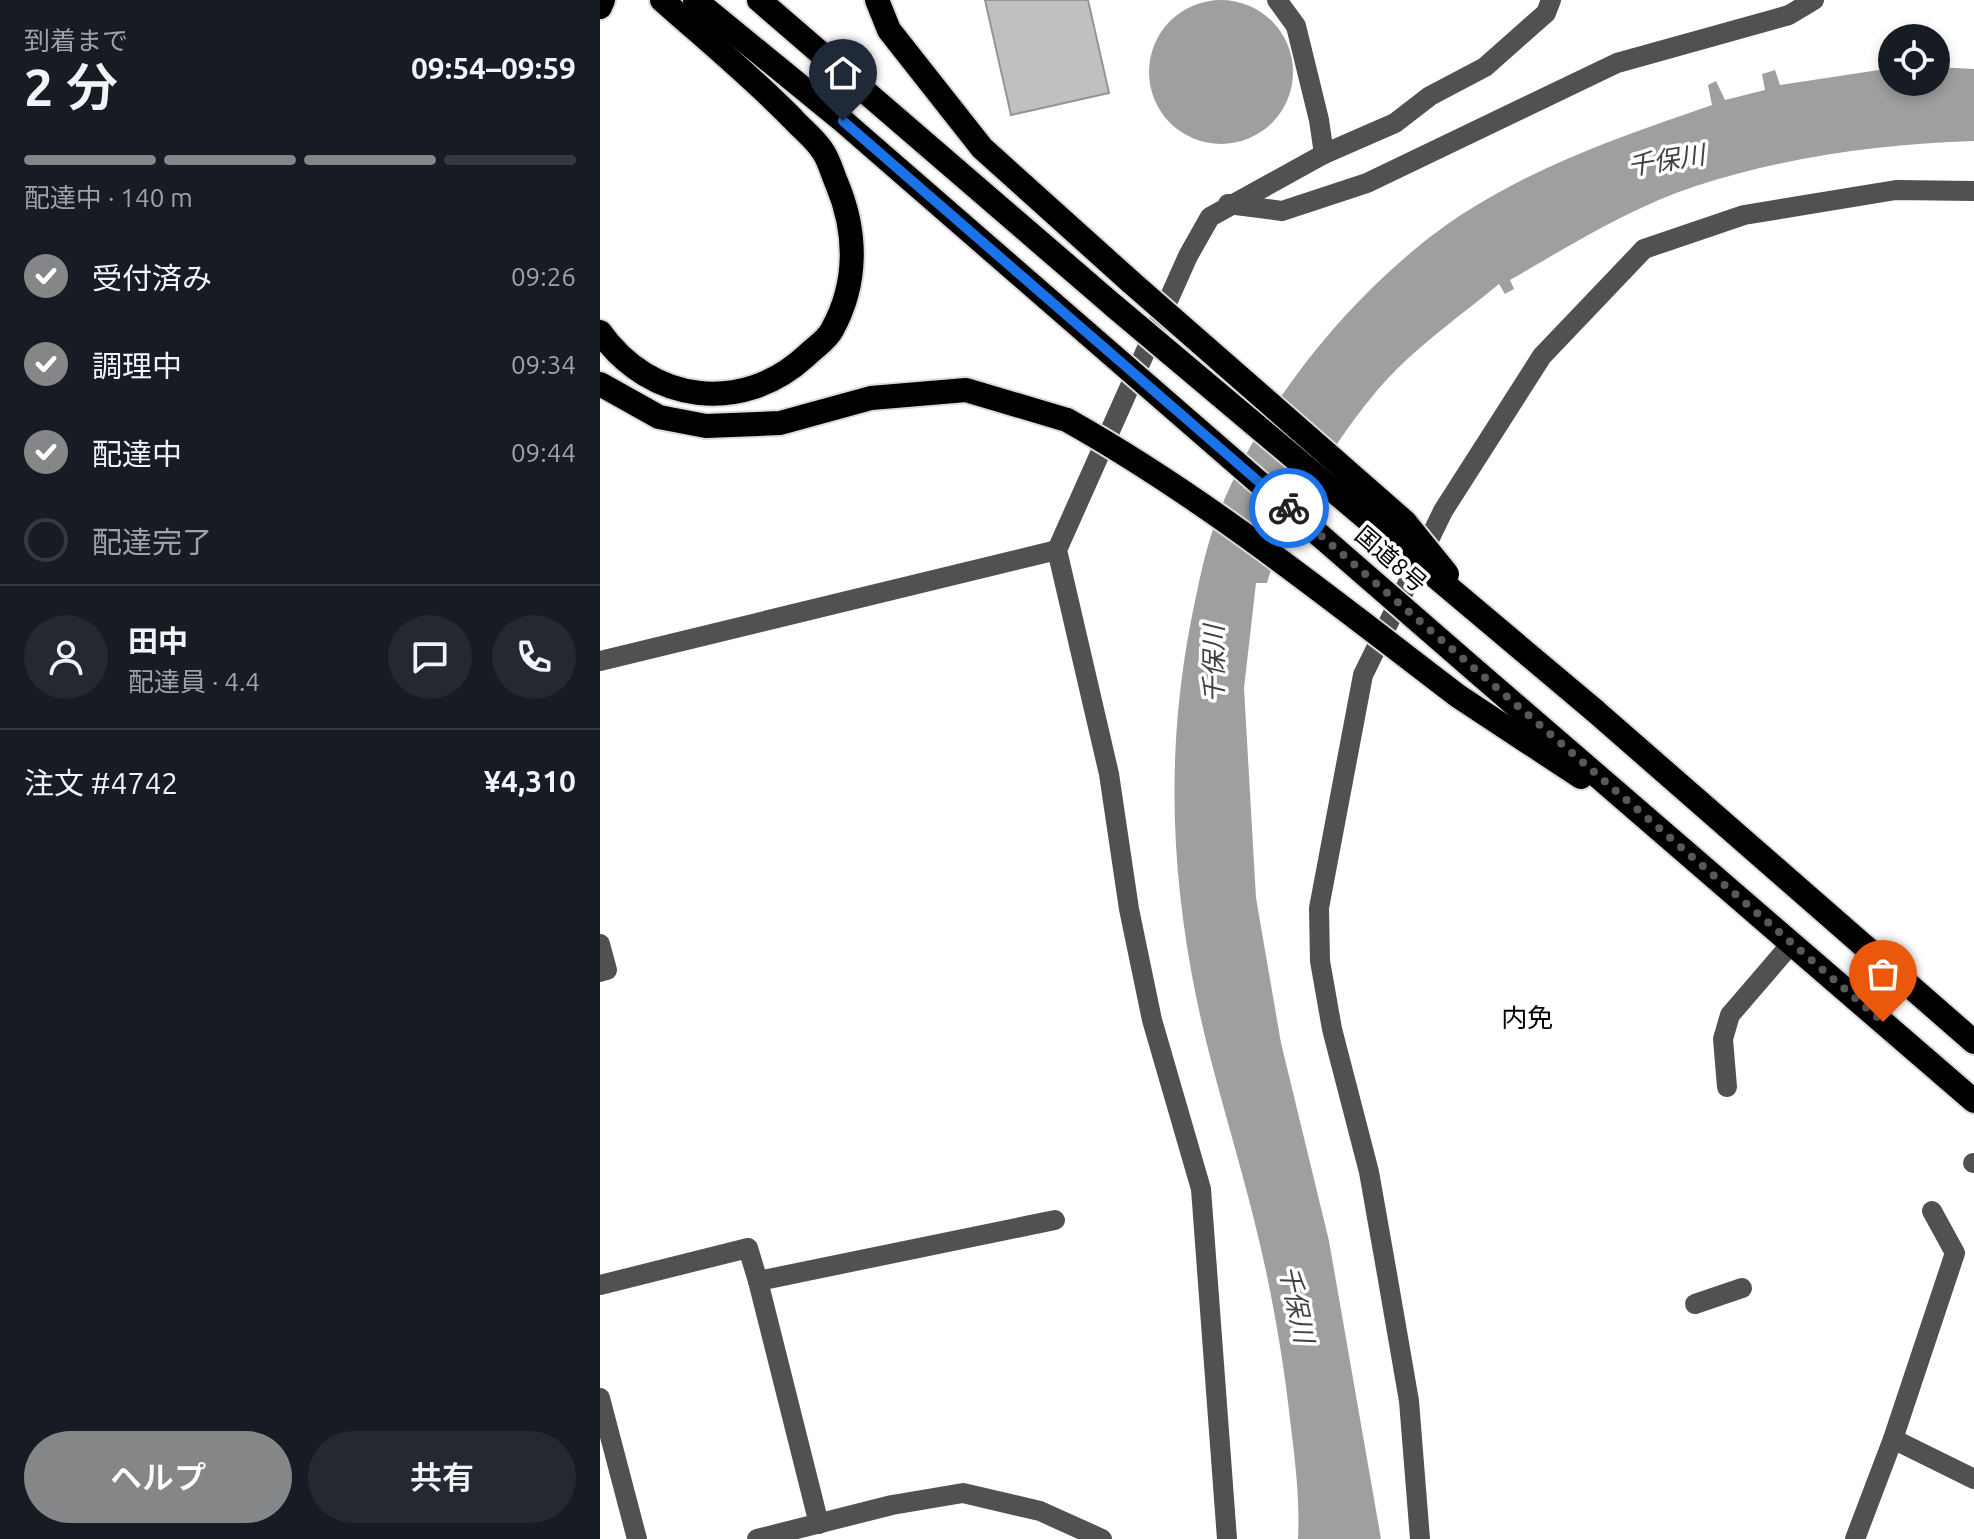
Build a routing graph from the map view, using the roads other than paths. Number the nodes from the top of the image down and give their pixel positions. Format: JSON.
{"nodes":[{"id":1,"x":603,"y":0,"type":"edge"},
{"id":2,"x":662,"y":0,"type":"edge"},
{"id":3,"x":695,"y":0,"type":"edge"},
{"id":4,"x":759,"y":0,"type":"edge"},
{"id":5,"x":877,"y":0,"type":"edge"},
{"id":6,"x":1277,"y":0,"type":"edge"},
{"id":7,"x":1551,"y":0,"type":"edge"},
{"id":8,"x":1814,"y":0,"type":"edge"},
{"id":9,"x":600,"y":7,"type":"edge"},
{"id":10,"x":1324,"y":154,"type":"junction"},
{"id":11,"x":1974,"y":191,"type":"edge"},
{"id":12,"x":1228,"y":204,"type":"junction"},
{"id":13,"x":600,"y":332,"type":"edge"},
{"id":14,"x":600,"y":384,"type":"edge"},
{"id":15,"x":1057,"y":550,"type":"junction"},
{"id":16,"x":1486,"y":622,"type":"junction"},
{"id":17,"x":600,"y":661,"type":"edge"},
{"id":18,"x":1650,"y":821,"type":"junction"},
{"id":19,"x":1792,"y":943,"type":"junction"},
{"id":20,"x":600,"y":944,"type":"edge"},
{"id":21,"x":600,"y":972,"type":"edge"},
{"id":22,"x":1974,"y":1042,"type":"edge"},
{"id":23,"x":1727,"y":1087,"type":"dead end"},
{"id":24,"x":1974,"y":1101,"type":"edge"},
{"id":25,"x":1932,"y":1211,"type":"dead end"},
{"id":26,"x":1055,"y":1220,"type":"dead end"},
{"id":27,"x":758,"y":1281,"type":"junction"},
{"id":28,"x":600,"y":1285,"type":"edge"},
{"id":29,"x":1742,"y":1288,"type":"dead end"},
{"id":30,"x":1695,"y":1304,"type":"dead end"},
{"id":31,"x":600,"y":1398,"type":"edge"},
{"id":32,"x":1893,"y":1439,"type":"junction"},
{"id":33,"x":1974,"y":1479,"type":"edge"},
{"id":34,"x":819,"y":1524,"type":"junction"},
{"id":35,"x":795,"y":1534,"type":"edge"},
{"id":36,"x":637,"y":1539,"type":"edge"},
{"id":37,"x":757,"y":1539,"type":"edge"},
{"id":38,"x":1102,"y":1539,"type":"edge"},
{"id":39,"x":1227,"y":1539,"type":"edge"},
{"id":40,"x":1420,"y":1539,"type":"edge"},
{"id":41,"x":1855,"y":1539,"type":"edge"}],
"edges":[{"from":1,"to":9,"type":"highway"},
{"from":2,"to":13,"type":"highway"},
{"from":3,"to":18,"type":"highway","name":"国道8号","bridge":true},
{"from":4,"to":16,"type":"highway","name":"国道8号","bridge":true},
{"from":5,"to":16,"type":"highway","bridge":true},
{"from":6,"to":10,"type":"street"},
{"from":7,"to":10,"type":"street"},
{"from":8,"to":12,"type":"street"},
{"from":10,"to":12,"type":"street"},
{"from":11,"to":40,"type":"street"},
{"from":12,"to":15,"type":"street"},
{"from":14,"to":18,"type":"highway","bridge":true},
{"from":15,"to":17,"type":"street"},
{"from":15,"to":39,"type":"street"},
{"from":16,"to":22,"type":"highway","name":"国道8号","bridge":true},
{"from":18,"to":19,"type":"highway","name":"国道8号"},
{"from":19,"to":23,"type":"street"},
{"from":19,"to":24,"type":"highway","name":"国道8号"},
{"from":20,"to":21,"type":"street"},
{"from":25,"to":32,"type":"street"},
{"from":26,"to":27,"type":"street"},
{"from":27,"to":28,"type":"street"},
{"from":27,"to":34,"type":"street"},
{"from":29,"to":30,"type":"street"},
{"from":31,"to":36,"type":"street"},
{"from":32,"to":33,"type":"street"},
{"from":32,"to":41,"type":"street"},
{"from":34,"to":35,"type":"street"},
{"from":34,"to":38,"type":"street"},
{"from":35,"to":37,"type":"street"}]}
